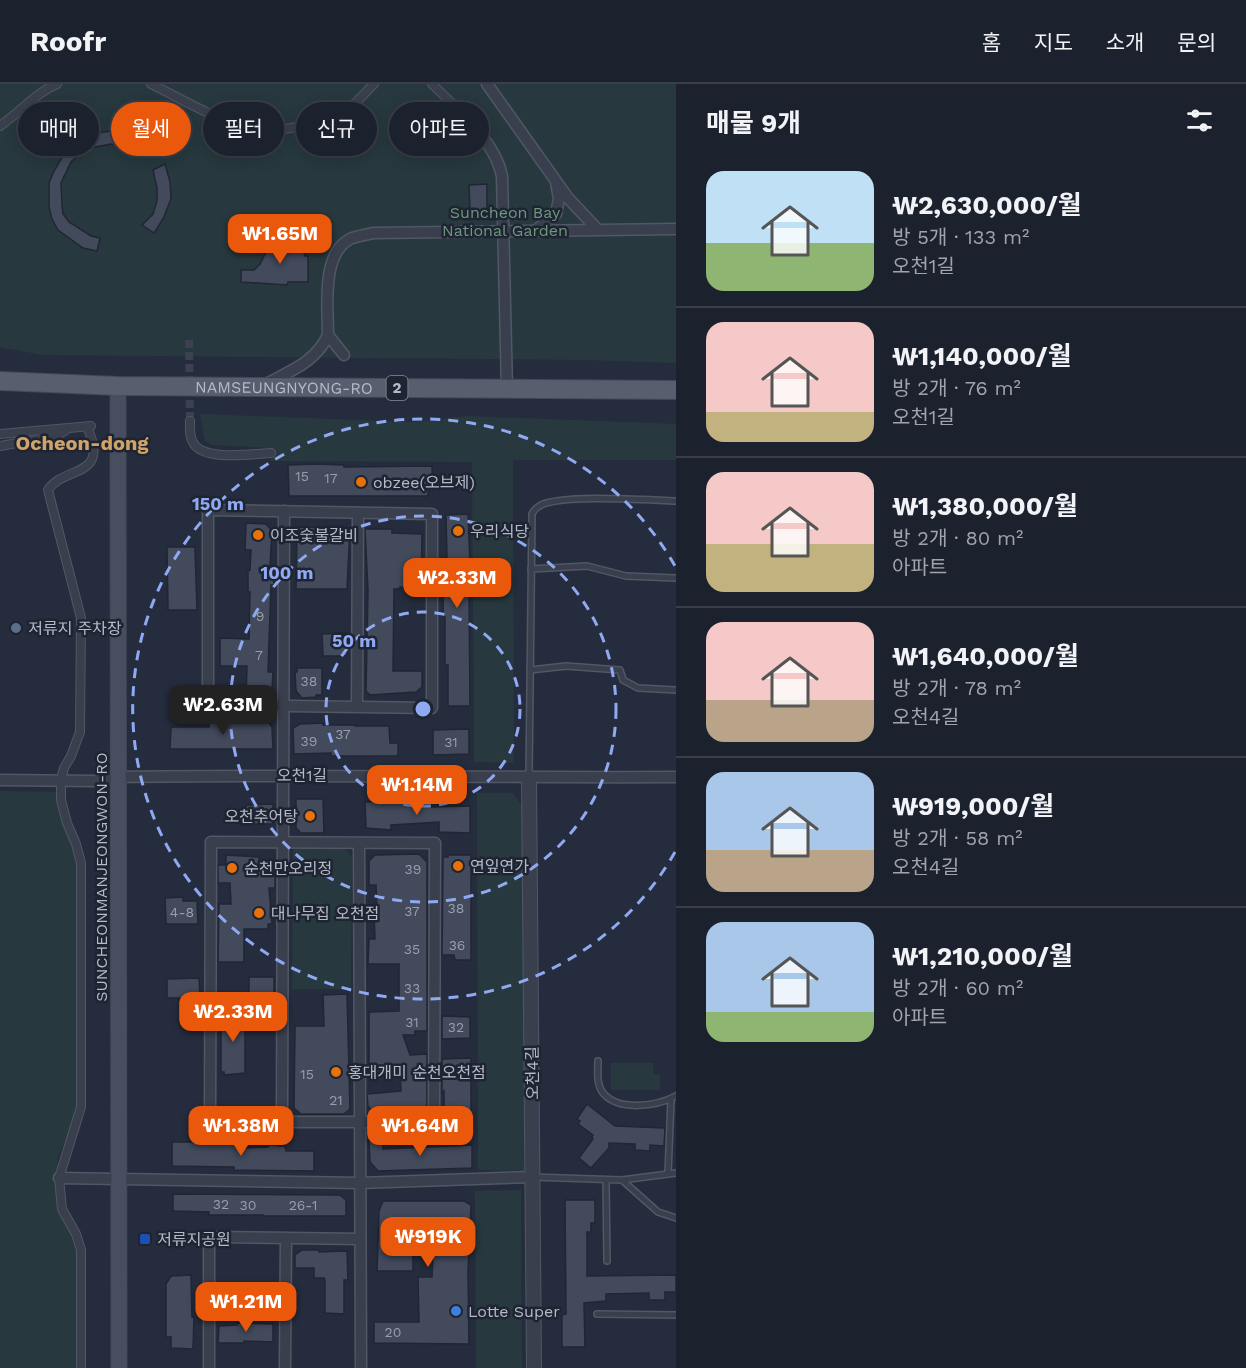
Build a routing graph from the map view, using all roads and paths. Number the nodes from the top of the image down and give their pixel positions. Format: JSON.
{"nodes":[{"id":1,"x":57,"y":84,"type":"edge"},
{"id":2,"x":151,"y":84,"type":"edge"},
{"id":3,"x":374,"y":84,"type":"edge"},
{"id":4,"x":432,"y":84,"type":"edge"},
{"id":5,"x":487,"y":84,"type":"edge"},
{"id":6,"x":451,"y":102,"type":"edge"},
{"id":7,"x":0,"y":126,"type":"edge"},
{"id":8,"x":489,"y":145,"type":"edge"},
{"id":9,"x":556,"y":181,"type":"junction"},
{"id":10,"x":597,"y":229,"type":"junction"},
{"id":11,"x":676,"y":229,"type":"edge"},
{"id":12,"x":535,"y":231,"type":"junction"},
{"id":13,"x":504,"y":233,"type":"junction"},
{"id":14,"x":328,"y":335,"type":"junction"},
{"id":15,"x":344,"y":355,"type":"dead end"},
{"id":16,"x":0,"y":381,"type":"edge"},
{"id":17,"x":118,"y":386,"type":"junction"},
{"id":18,"x":260,"y":387,"type":"junction"},
{"id":19,"x":507,"y":390,"type":"junction"},
{"id":20,"x":676,"y":390,"type":"edge"},
{"id":21,"x":190,"y":421,"type":"tunnel mouth"},
{"id":22,"x":69,"y":428,"type":"junction"},
{"id":23,"x":0,"y":434,"type":"edge"},
{"id":24,"x":0,"y":446,"type":"edge"},
{"id":25,"x":271,"y":453,"type":"dead end"},
{"id":26,"x":676,"y":501,"type":"edge"},
{"id":27,"x":284,"y":511,"type":"junction"},
{"id":28,"x":358,"y":513,"type":"junction"},
{"id":29,"x":531,"y":569,"type":"junction"},
{"id":30,"x":676,"y":578,"type":"edge"},
{"id":31,"x":530,"y":670,"type":"junction"},
{"id":32,"x":676,"y":690,"type":"edge"},
{"id":33,"x":283,"y":705,"type":"junction"},
{"id":34,"x":357,"y":706,"type":"junction"},
{"id":35,"x":283,"y":775,"type":"junction"},
{"id":36,"x":119,"y":777,"type":"junction"},
{"id":37,"x":676,"y":777,"type":"edge"},
{"id":38,"x":529,"y":778,"type":"junction"},
{"id":39,"x":0,"y":780,"type":"edge"},
{"id":40,"x":61,"y":780,"type":"junction"},
{"id":41,"x":283,"y":842,"type":"junction"},
{"id":42,"x":359,"y":843,"type":"junction"},
{"id":43,"x":598,"y":1061,"type":"dead end"},
{"id":44,"x":674,"y":1098,"type":"edge"},
{"id":45,"x":282,"y":1122,"type":"junction"},
{"id":46,"x":361,"y":1122,"type":"junction"},
{"id":47,"x":676,"y":1173,"type":"edge"},
{"id":48,"x":668,"y":1174,"type":"junction"},
{"id":49,"x":533,"y":1177,"type":"junction"},
{"id":50,"x":58,"y":1178,"type":"junction"},
{"id":51,"x":119,"y":1178,"type":"junction"},
{"id":52,"x":606,"y":1180,"type":"junction"},
{"id":53,"x":622,"y":1180,"type":"junction"},
{"id":54,"x":360,"y":1183,"type":"junction"},
{"id":55,"x":676,"y":1218,"type":"edge"},
{"id":56,"x":286,"y":1238,"type":"junction"},
{"id":57,"x":360,"y":1239,"type":"junction"},
{"id":58,"x":607,"y":1261,"type":"dead end"},
{"id":59,"x":597,"y":1314,"type":"dead end"},
{"id":60,"x":676,"y":1315,"type":"edge"},
{"id":61,"x":81,"y":1368,"type":"edge"},
{"id":62,"x":119,"y":1368,"type":"edge"},
{"id":63,"x":209,"y":1368,"type":"edge"},
{"id":64,"x":285,"y":1368,"type":"edge"},
{"id":65,"x":361,"y":1368,"type":"edge"},
{"id":66,"x":534,"y":1368,"type":"edge"}],
"edges":[{"from":1,"to":7,"type":"street"},
{"from":2,"to":3,"type":"street"},
{"from":4,"to":6,"type":"street"},
{"from":5,"to":9,"type":"street"},
{"from":8,"to":13,"type":"street"},
{"from":9,"to":10,"type":"street"},
{"from":9,"to":12,"type":"street"},
{"from":10,"to":11,"type":"street"},
{"from":10,"to":12,"type":"street"},
{"from":12,"to":13,"type":"street"},
{"from":13,"to":14,"type":"street"},
{"from":13,"to":19,"type":"street"},
{"from":14,"to":15,"type":"street"},
{"from":14,"to":18,"type":"street"},
{"from":16,"to":17,"type":"main road","name":"NAMSEUNGNYONG-RO","number":"2"},
{"from":17,"to":18,"type":"main road","name":"NAMSEUNGNYONG-RO","number":"2"},
{"from":17,"to":36,"type":"main road","name":"SUNCHEONMANJEONGWON-RO"},
{"from":18,"to":19,"type":"main road","name":"NAMSEUNGNYONG-RO","number":"2"},
{"from":19,"to":20,"type":"main road","name":"NAMSEUNGNYONG-RO","number":"2"},
{"from":21,"to":25,"type":"street"},
{"from":22,"to":23,"type":"street"},
{"from":22,"to":24,"type":"street"},
{"from":22,"to":40,"type":"street"},
{"from":26,"to":29,"type":"lane"},
{"from":27,"to":28,"type":"street"},
{"from":27,"to":33,"type":"street"},
{"from":27,"to":33,"type":"street"},
{"from":28,"to":34,"type":"street"},
{"from":28,"to":34,"type":"street"},
{"from":29,"to":30,"type":"lane"},
{"from":29,"to":31,"type":"lane"},
{"from":31,"to":32,"type":"lane"},
{"from":31,"to":38,"type":"lane"},
{"from":33,"to":34,"type":"street"},
{"from":33,"to":35,"type":"street"},
{"from":35,"to":36,"type":"street","name":"오천1길"},
{"from":35,"to":38,"type":"street","name":"오천1길"},
{"from":35,"to":41,"type":"street"},
{"from":36,"to":40,"type":"street","name":"오천1길"},
{"from":36,"to":51,"type":"main road","name":"SUNCHEONMANJEONGWON-RO"},
{"from":37,"to":38,"type":"street","name":"오천1길"},
{"from":38,"to":49,"type":"street","name":"오천4길"},
{"from":39,"to":40,"type":"street","name":"오천1길"},
{"from":40,"to":50,"type":"street"},
{"from":41,"to":42,"type":"street"},
{"from":41,"to":45,"type":"street"},
{"from":41,"to":45,"type":"street"},
{"from":42,"to":46,"type":"street"},
{"from":42,"to":46,"type":"street"},
{"from":43,"to":44,"type":"lane"},
{"from":44,"to":48,"type":"lane"},
{"from":45,"to":46,"type":"street"},
{"from":46,"to":54,"type":"street"},
{"from":47,"to":48,"type":"lane"},
{"from":48,"to":53,"type":"lane"},
{"from":49,"to":52,"type":"lane"},
{"from":49,"to":54,"type":"street"},
{"from":49,"to":66,"type":"street","name":"오천4길"},
{"from":50,"to":51,"type":"street"},
{"from":50,"to":61,"type":"street"},
{"from":51,"to":54,"type":"street"},
{"from":51,"to":62,"type":"main road","name":"SUNCHEONMANJEONGWON-RO"},
{"from":52,"to":53,"type":"lane"},
{"from":52,"to":58,"type":"lane"},
{"from":53,"to":55,"type":"lane"},
{"from":54,"to":57,"type":"street"},
{"from":56,"to":57,"type":"street"},
{"from":56,"to":63,"type":"street"},
{"from":56,"to":64,"type":"street"},
{"from":57,"to":65,"type":"street"},
{"from":59,"to":60,"type":"lane"}]}
